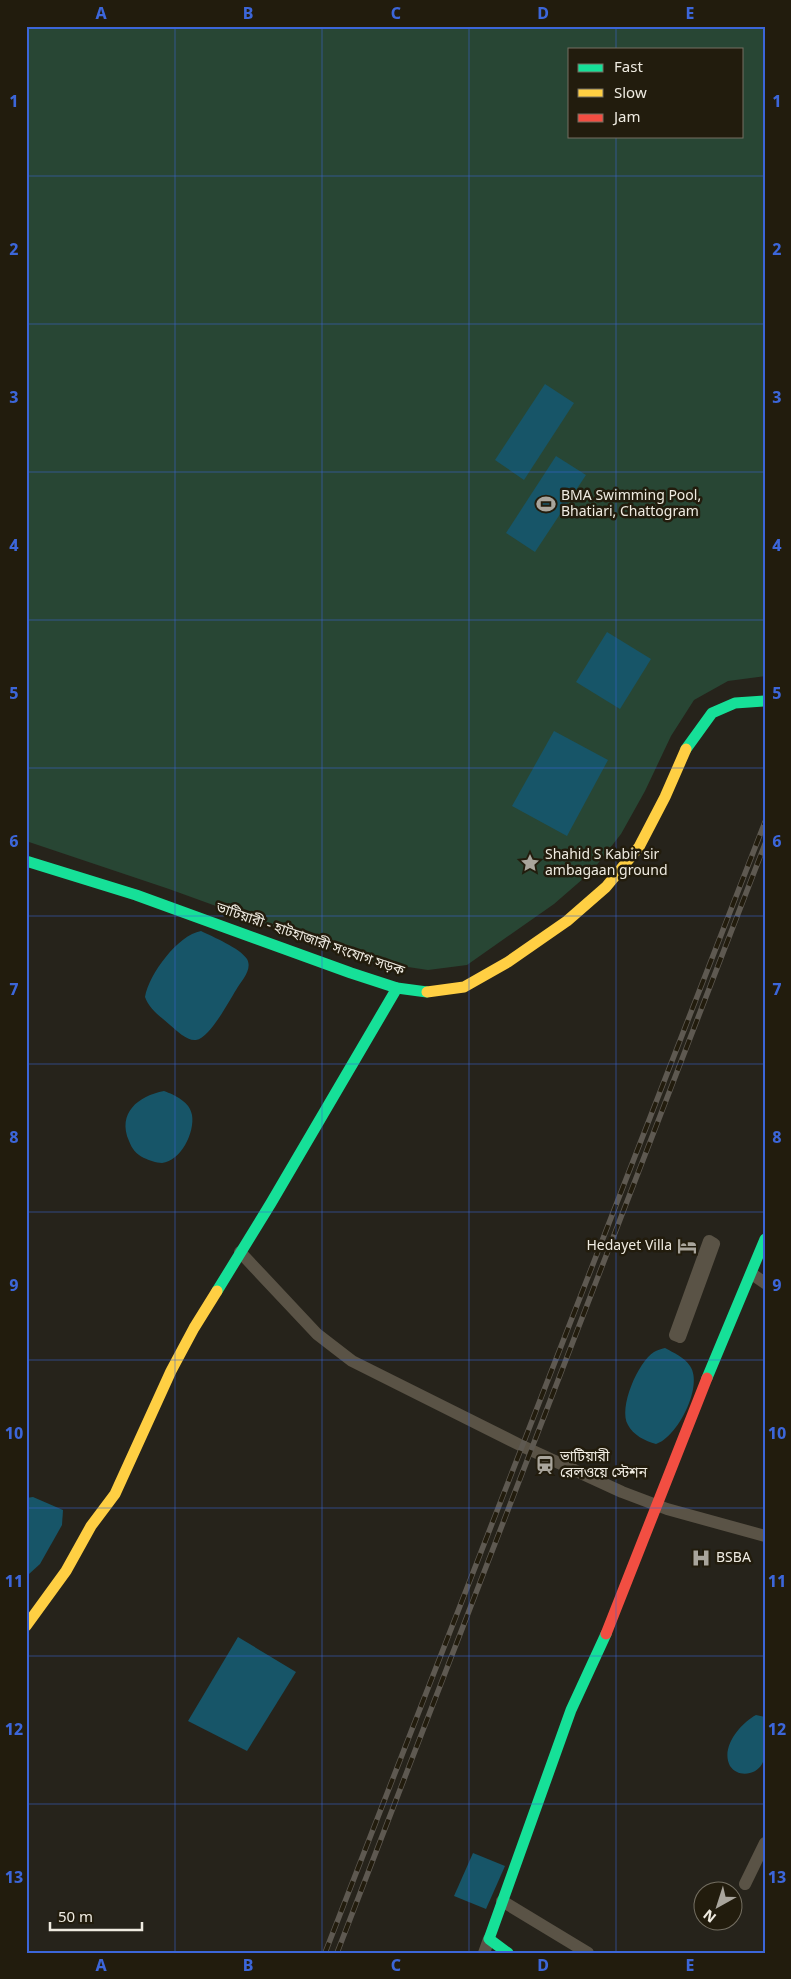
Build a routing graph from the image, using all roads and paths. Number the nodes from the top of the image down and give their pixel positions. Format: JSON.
{"nodes":[{"id":1,"x":762,"y":701,"type":"edge"},
{"id":2,"x":26,"y":861,"type":"edge"},
{"id":3,"x":397,"y":988,"type":"junction"},
{"id":4,"x":765,"y":1239,"type":"edge"},
{"id":5,"x":240,"y":1252,"type":"junction"},
{"id":6,"x":752,"y":1274,"type":"junction"},
{"id":7,"x":765,"y":1283,"type":"edge"},
{"id":8,"x":675,"y":1335,"type":"joint"},
{"id":9,"x":656,"y":1505,"type":"junction"},
{"id":10,"x":765,"y":1536,"type":"edge"},
{"id":11,"x":26,"y":1626,"type":"edge"},
{"id":12,"x":765,"y":1843,"type":"edge"},
{"id":13,"x":745,"y":1884,"type":"dead end"},
{"id":14,"x":502,"y":1901,"type":"junction"},
{"id":15,"x":489,"y":1939,"type":"junction"},
{"id":16,"x":484,"y":1953,"type":"edge"},
{"id":17,"x":508,"y":1953,"type":"edge"},
{"id":18,"x":588,"y":1953,"type":"edge"}],
"edges":[{"from":1,"to":3,"type":"street","name":"ভাটিয়ারী - হাটহাজারী সংযোগ সড়ক"},
{"from":2,"to":3,"type":"street","name":"ভাটিয়ারী - হাটহাজারী সংযোগ সড়ক"},
{"from":3,"to":5,"type":"street"},
{"from":4,"to":6,"type":"street"},
{"from":5,"to":9,"type":"street"},
{"from":5,"to":11,"type":"street"},
{"from":6,"to":7,"type":"street"},
{"from":6,"to":9,"type":"street"},
{"from":8,"to":8,"type":"street"},
{"from":9,"to":10,"type":"street"},
{"from":9,"to":14,"type":"street"},
{"from":12,"to":13,"type":"street"},
{"from":14,"to":15,"type":"street"},
{"from":14,"to":18,"type":"street"},
{"from":15,"to":16,"type":"street"},
{"from":15,"to":17,"type":"street"}]}
